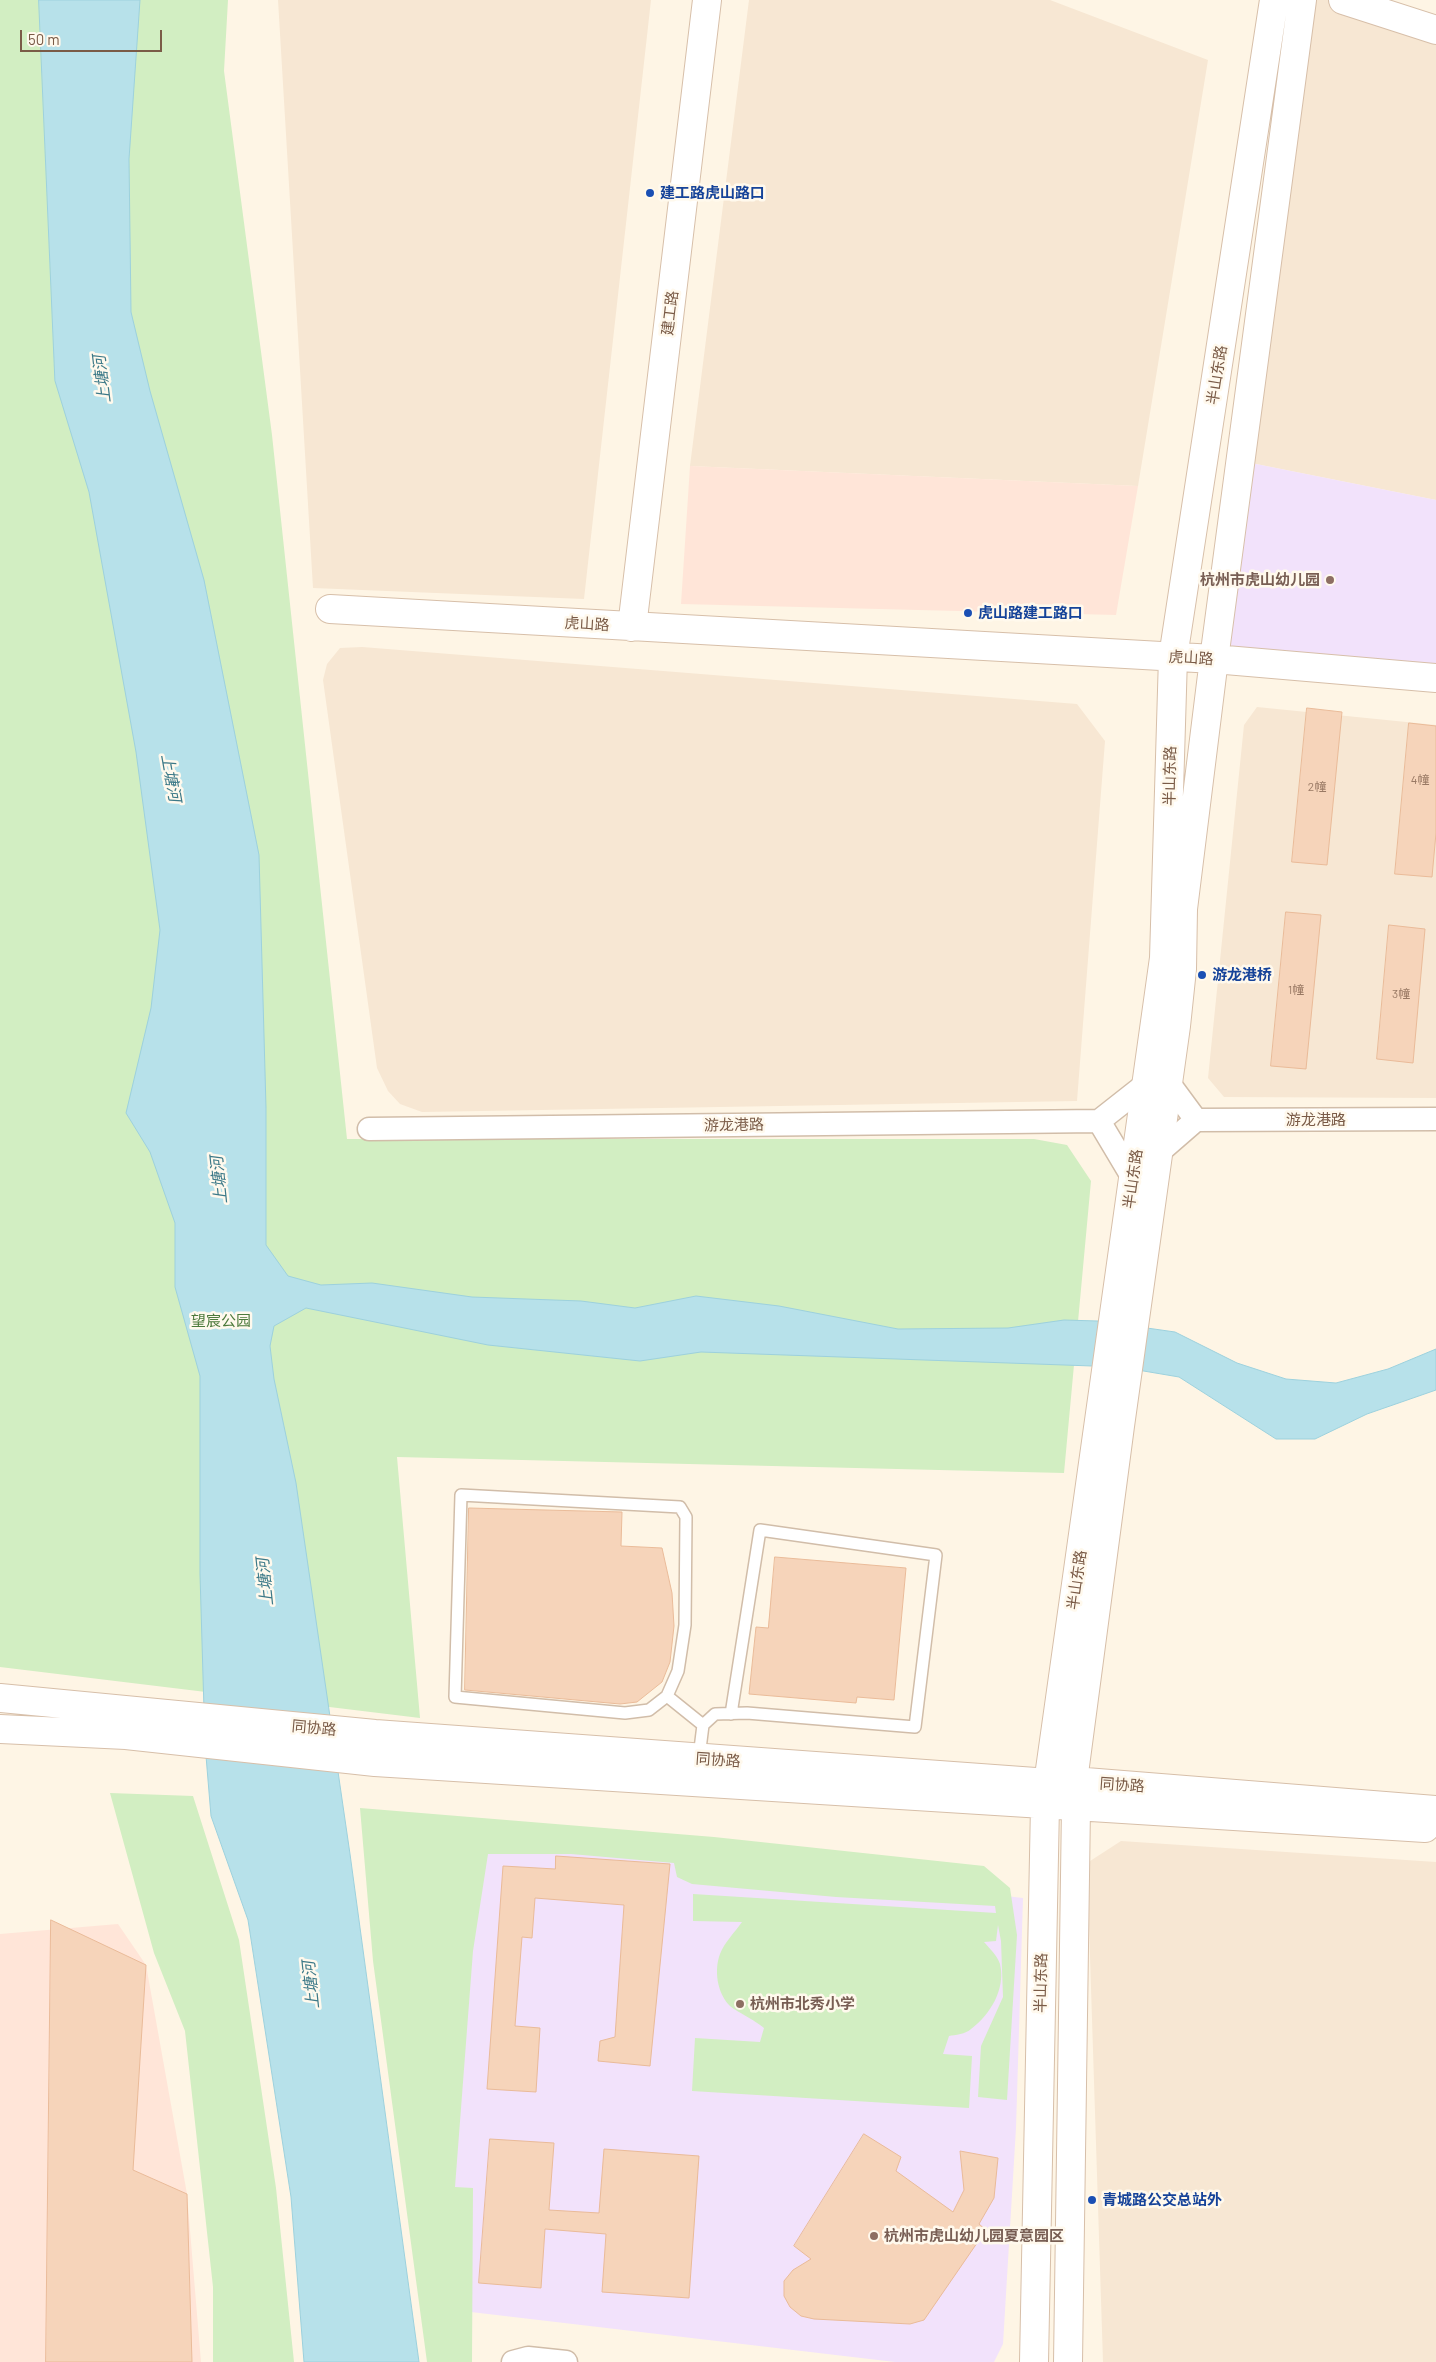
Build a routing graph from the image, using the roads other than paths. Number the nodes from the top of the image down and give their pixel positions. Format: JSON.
{"nodes":[{"id":1,"x":707,"y":0,"type":"edge"},
{"id":2,"x":1302,"y":0,"type":"edge"},
{"id":3,"x":1343,"y":0,"type":"edge"},
{"id":4,"x":1272,"y":1,"type":"edge"},
{"id":5,"x":1436,"y":30,"type":"edge"},
{"id":6,"x":330,"y":609,"type":"dead end"},
{"id":7,"x":632,"y":627,"type":"junction"},
{"id":8,"x":1173,"y":657,"type":"junction"},
{"id":9,"x":1214,"y":659,"type":"junction"},
{"id":10,"x":1436,"y":678,"type":"edge"},
{"id":11,"x":1157,"y":1083,"type":"junction"},
{"id":12,"x":1436,"y":1119,"type":"edge"},
{"id":13,"x":1196,"y":1120,"type":"junction"},
{"id":14,"x":1099,"y":1121,"type":"junction"},
{"id":15,"x":369,"y":1129,"type":"dead end"},
{"id":16,"x":1158,"y":1153,"type":"junction"},
{"id":17,"x":1133,"y":1178,"type":"junction"},
{"id":18,"x":1124,"y":1318,"type":"junction"},
{"id":19,"x":667,"y":1696,"type":"junction"},
{"id":20,"x":0,"y":1698,"type":"edge"},
{"id":21,"x":731,"y":1714,"type":"junction"},
{"id":22,"x":128,"y":1723,"type":"junction"},
{"id":23,"x":704,"y":1726,"type":"junction"},
{"id":24,"x":0,"y":1729,"type":"edge"},
{"id":25,"x":698,"y":1758,"type":"junction"},
{"id":26,"x":1061,"y":1794,"type":"junction"},
{"id":27,"x":1436,"y":1810,"type":"edge"},
{"id":28,"x":1436,"y":1828,"type":"edge"},
{"id":29,"x":514,"y":2361,"type":"edge"},
{"id":30,"x":566,"y":2362,"type":"edge"},
{"id":31,"x":1034,"y":2362,"type":"edge"},
{"id":32,"x":1068,"y":2362,"type":"edge"}],
"edges":[{"from":1,"to":7,"type":"main road","name":"建工路"},
{"from":2,"to":9,"type":"main road","name":"半山东路"},
{"from":3,"to":5,"type":"main road"},
{"from":4,"to":8,"type":"main road","name":"半山东路"},
{"from":6,"to":7,"type":"main road","name":"虎山路"},
{"from":7,"to":8,"type":"main road","name":"虎山路"},
{"from":8,"to":9,"type":"main road","name":"虎山路"},
{"from":8,"to":11,"type":"main road","name":"半山东路"},
{"from":9,"to":10,"type":"main road","name":"虎山路"},
{"from":9,"to":11,"type":"main road","name":"半山东路"},
{"from":11,"to":13,"type":"street"},
{"from":11,"to":14,"type":"street"},
{"from":11,"to":16,"type":"main road","name":"半山东路"},
{"from":11,"to":17,"type":"main road","name":"半山东路"},
{"from":12,"to":13,"type":"street","name":"游龙港路"},
{"from":13,"to":16,"type":"street"},
{"from":14,"to":15,"type":"street","name":"游龙港路"},
{"from":14,"to":17,"type":"street"},
{"from":16,"to":18,"type":"main road","name":"半山东路"},
{"from":17,"to":18,"type":"main road","name":"半山东路"},
{"from":18,"to":26,"type":"main road","name":"半山东路"},
{"from":19,"to":19,"type":"lane"},
{"from":19,"to":23,"type":"lane"},
{"from":20,"to":22,"type":"main road","name":"同协路"},
{"from":21,"to":21,"type":"lane"},
{"from":21,"to":23,"type":"lane"},
{"from":22,"to":24,"type":"main road","name":"同协路"},
{"from":22,"to":25,"type":"main road","name":"同协路"},
{"from":22,"to":26,"type":"main road","name":"同协路"},
{"from":23,"to":25,"type":"lane"},
{"from":25,"to":26,"type":"main road","name":"同协路"},
{"from":26,"to":27,"type":"main road","name":"同协路"},
{"from":26,"to":28,"type":"main road","name":"同协路"},
{"from":26,"to":31,"type":"main road","name":"半山东路"},
{"from":26,"to":32,"type":"main road","name":"半山东路"},
{"from":29,"to":30,"type":"street"}]}
